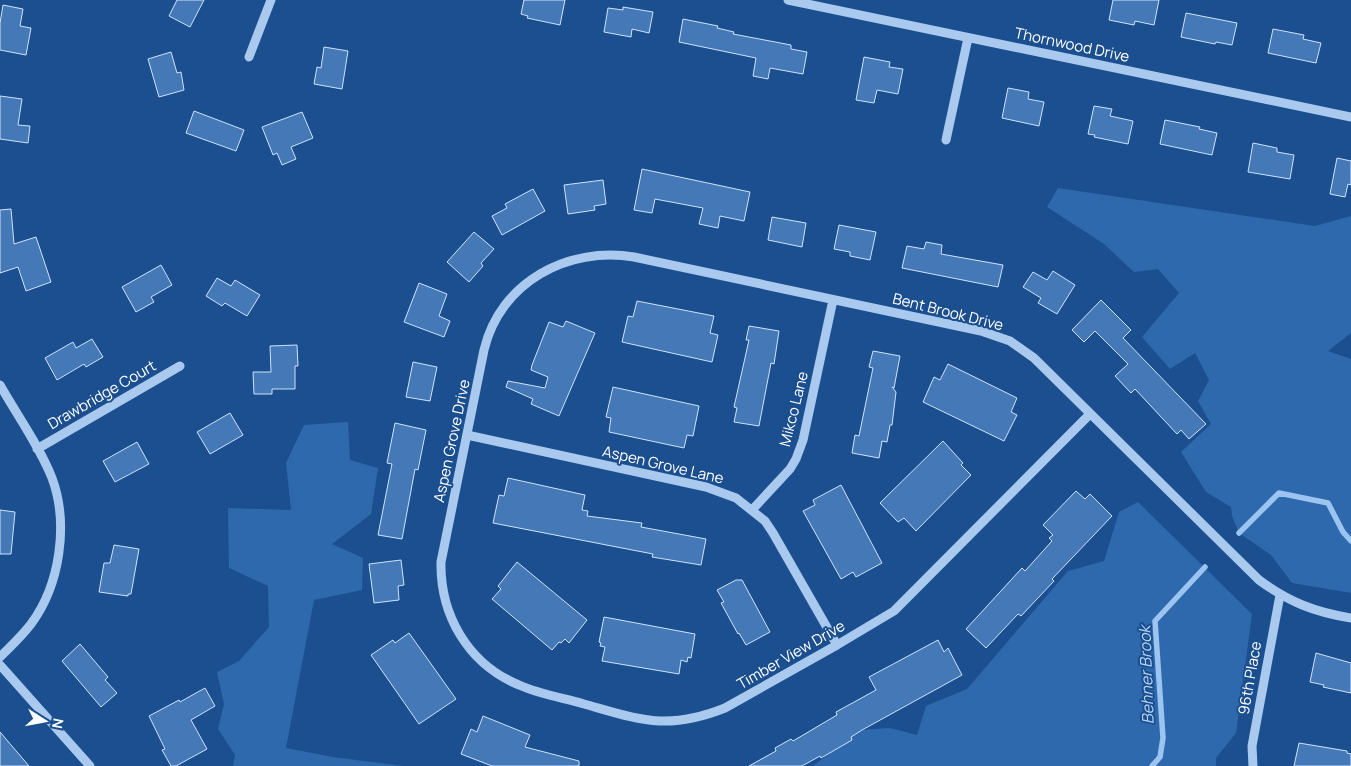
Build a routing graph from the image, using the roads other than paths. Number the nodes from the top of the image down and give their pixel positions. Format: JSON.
{"nodes":[{"id":1,"x":271,"y":0,"type":"edge"},
{"id":2,"x":788,"y":0,"type":"edge"},
{"id":3,"x":968,"y":38,"type":"junction"},
{"id":4,"x":249,"y":57,"type":"dead end"},
{"id":5,"x":1351,"y":117,"type":"edge"},
{"id":6,"x":946,"y":140,"type":"dead end"},
{"id":7,"x":534,"y":278,"type":"joint"},
{"id":8,"x":833,"y":300,"type":"junction"},
{"id":9,"x":180,"y":366,"type":"dead end"},
{"id":10,"x":0,"y":385,"type":"edge"},
{"id":11,"x":1090,"y":414,"type":"junction"},
{"id":12,"x":466,"y":435,"type":"junction"},
{"id":13,"x":37,"y":449,"type":"junction"},
{"id":14,"x":752,"y":510,"type":"junction"},
{"id":15,"x":1280,"y":595,"type":"junction"},
{"id":16,"x":1351,"y":618,"type":"edge"},
{"id":17,"x":454,"y":624,"type":"joint"},
{"id":18,"x":837,"y":644,"type":"junction"},
{"id":19,"x":0,"y":657,"type":"edge"},
{"id":20,"x":0,"y":665,"type":"edge"},
{"id":21,"x":90,"y":766,"type":"edge"},
{"id":22,"x":1253,"y":766,"type":"edge"}],
"edges":[{"from":1,"to":4,"type":"street"},
{"from":2,"to":3,"type":"street","name":"Thornwood Drive"},
{"from":3,"to":5,"type":"street","name":"Thornwood Drive"},
{"from":3,"to":6,"type":"street"},
{"from":7,"to":8,"type":"street","name":"Bent Brook Drive"},
{"from":7,"to":12,"type":"street","name":"Aspen Grove Drive"},
{"from":8,"to":11,"type":"street","name":"Bent Brook Drive"},
{"from":8,"to":14,"type":"street","name":"Mikco Lane"},
{"from":9,"to":13,"type":"street","name":"Drawbridge Court"},
{"from":10,"to":13,"type":"street"},
{"from":11,"to":15,"type":"street","name":"Bent Brook Drive"},
{"from":11,"to":18,"type":"street","name":"Timber View Drive"},
{"from":12,"to":14,"type":"street","name":"Aspen Grove Lane"},
{"from":12,"to":17,"type":"street","name":"Aspen Grove Drive"},
{"from":13,"to":19,"type":"street"},
{"from":14,"to":18,"type":"street","name":"Aspen Grove Lane"},
{"from":15,"to":16,"type":"street","name":"Bent Brook Drive"},
{"from":15,"to":22,"type":"street","name":"96th Place"},
{"from":17,"to":18,"type":"street","name":"Timber View Drive"},
{"from":20,"to":21,"type":"street"}]}
